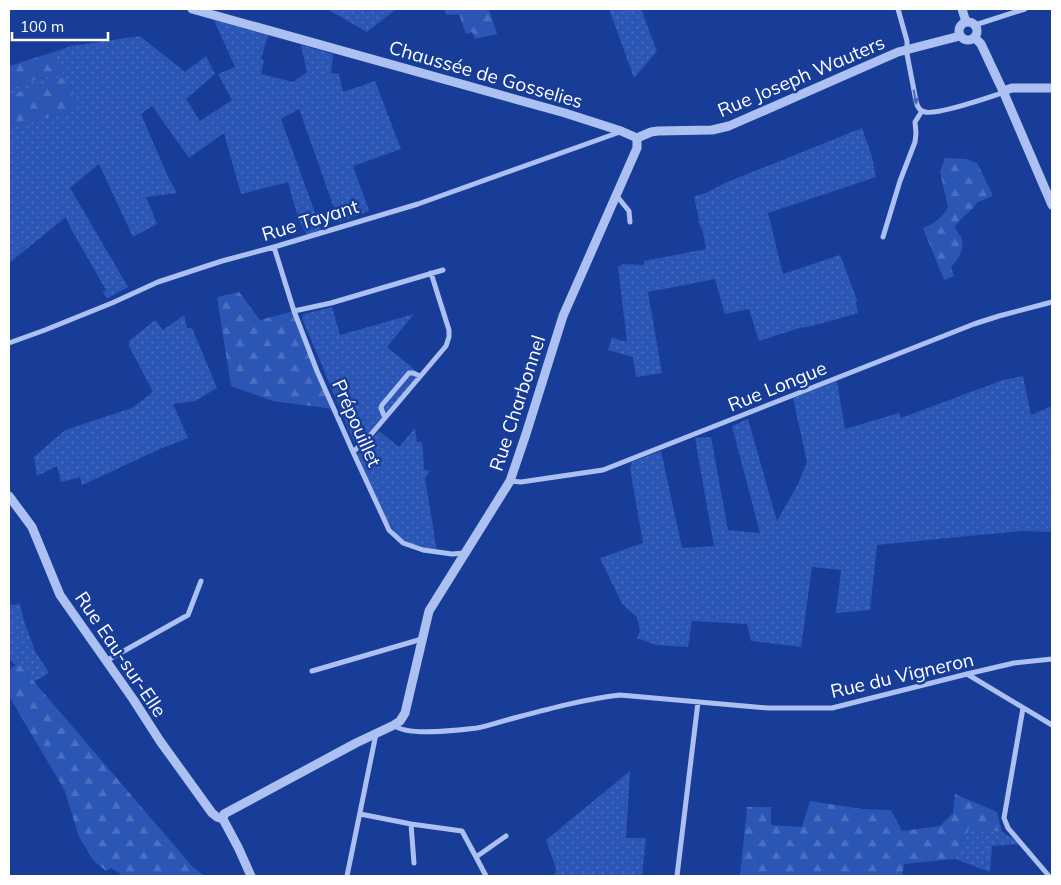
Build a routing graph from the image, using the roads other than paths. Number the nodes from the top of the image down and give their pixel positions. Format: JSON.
{"nodes":[{"id":1,"x":192,"y":9,"type":"edge"},
{"id":2,"x":898,"y":9,"type":"edge"},
{"id":3,"x":962,"y":9,"type":"edge"},
{"id":4,"x":1025,"y":9,"type":"edge"},
{"id":5,"x":966,"y":22,"type":"junction"},
{"id":6,"x":975,"y":25,"type":"junction"},
{"id":7,"x":960,"y":35,"type":"junction"},
{"id":8,"x":975,"y":38,"type":"junction"},
{"id":9,"x":907,"y":49,"type":"junction"},
{"id":10,"x":1052,"y":88,"type":"edge"},
{"id":11,"x":1003,"y":91,"type":"junction"},
{"id":12,"x":922,"y":111,"type":"junction"},
{"id":13,"x":621,"y":131,"type":"junction"},
{"id":14,"x":637,"y":138,"type":"junction"},
{"id":15,"x":616,"y":195,"type":"junction"},
{"id":16,"x":1052,"y":205,"type":"edge"},
{"id":17,"x":630,"y":222,"type":"dead end"},
{"id":18,"x":883,"y":237,"type":"dead end"},
{"id":19,"x":274,"y":247,"type":"junction"},
{"id":20,"x":443,"y":270,"type":"dead end"},
{"id":21,"x":432,"y":273,"type":"junction"},
{"id":22,"x":1052,"y":302,"type":"edge"},
{"id":23,"x":294,"y":311,"type":"junction"},
{"id":24,"x":9,"y":343,"type":"edge"},
{"id":25,"x":420,"y":376,"type":"junction"},
{"id":26,"x":385,"y":418,"type":"junction"},
{"id":27,"x":352,"y":452,"type":"junction"},
{"id":28,"x":510,"y":481,"type":"junction"},
{"id":29,"x":9,"y":496,"type":"edge"},
{"id":30,"x":465,"y":553,"type":"junction"},
{"id":31,"x":200,"y":581,"type":"dead end"},
{"id":32,"x":422,"y":639,"type":"junction"},
{"id":33,"x":1052,"y":659,"type":"edge"},
{"id":34,"x":106,"y":661,"type":"junction"},
{"id":35,"x":312,"y":671,"type":"dead end"},
{"id":36,"x":968,"y":674,"type":"junction"},
{"id":37,"x":698,"y":702,"type":"junction"},
{"id":38,"x":1023,"y":708,"type":"junction"},
{"id":39,"x":394,"y":725,"type":"junction"},
{"id":40,"x":1052,"y":725,"type":"edge"},
{"id":41,"x":376,"y":734,"type":"junction"},
{"id":42,"x":360,"y":814,"type":"junction"},
{"id":43,"x":223,"y":819,"type":"junction"},
{"id":44,"x":411,"y":824,"type":"junction"},
{"id":45,"x":506,"y":836,"type":"dead end"},
{"id":46,"x":476,"y":857,"type":"junction"},
{"id":47,"x":414,"y":863,"type":"dead end"},
{"id":48,"x":251,"y":876,"type":"edge"},
{"id":49,"x":348,"y":876,"type":"edge"},
{"id":50,"x":486,"y":876,"type":"edge"},
{"id":51,"x":677,"y":876,"type":"edge"},
{"id":52,"x":1049,"y":876,"type":"edge"}],
"edges":[{"from":1,"to":13,"type":"street","name":"Chaussée de Gosselies"},
{"from":2,"to":9,"type":"street"},
{"from":3,"to":5,"type":"street"},
{"from":4,"to":6,"type":"street"},
{"from":5,"to":6,"type":"street"},
{"from":5,"to":7,"type":"street"},
{"from":6,"to":8,"type":"street"},
{"from":7,"to":8,"type":"street"},
{"from":7,"to":9,"type":"street","name":"Rue Joseph Wauters"},
{"from":8,"to":11,"type":"street"},
{"from":9,"to":12,"type":"street","one_way":true},
{"from":9,"to":14,"type":"street","name":"Rue Joseph Wauters"},
{"from":10,"to":11,"type":"street"},
{"from":11,"to":12,"type":"street"},
{"from":11,"to":16,"type":"street"},
{"from":12,"to":18,"type":"street"},
{"from":13,"to":14,"type":"street"},
{"from":13,"to":19,"type":"street","name":"Rue Tayant"},
{"from":14,"to":15,"type":"street","name":"Rue Charbonnel"},
{"from":15,"to":17,"type":"street"},
{"from":15,"to":28,"type":"street","name":"Rue Charbonnel"},
{"from":19,"to":23,"type":"street","name":"Prépouillet"},
{"from":19,"to":24,"type":"street","name":"Rue Tayant"},
{"from":20,"to":21,"type":"street"},
{"from":21,"to":23,"type":"street"},
{"from":21,"to":25,"type":"street"},
{"from":22,"to":28,"type":"street","name":"Rue Longue"},
{"from":23,"to":27,"type":"street","name":"Prépouillet"},
{"from":25,"to":26,"type":"street"},
{"from":25,"to":26,"type":"street"},
{"from":26,"to":27,"type":"street"},
{"from":27,"to":30,"type":"street","name":"Prépouillet"},
{"from":28,"to":30,"type":"street","name":"Rue Charbonnel"},
{"from":29,"to":34,"type":"street","name":"Rue Eau-sur-Elle"},
{"from":30,"to":32,"type":"street","name":"Rue Charbonnel"},
{"from":31,"to":34,"type":"street"},
{"from":32,"to":35,"type":"street"},
{"from":32,"to":39,"type":"street","name":"Rue Charbonnel"},
{"from":33,"to":36,"type":"street","name":"Rue du Vigneron"},
{"from":34,"to":43,"type":"street","name":"Rue Eau-sur-Elle"},
{"from":36,"to":37,"type":"street","name":"Rue du Vigneron"},
{"from":36,"to":38,"type":"street"},
{"from":37,"to":39,"type":"street","name":"Rue du Vigneron"},
{"from":37,"to":51,"type":"street"},
{"from":38,"to":40,"type":"street"},
{"from":38,"to":52,"type":"street"},
{"from":39,"to":41,"type":"street"},
{"from":41,"to":42,"type":"street"},
{"from":41,"to":43,"type":"street"},
{"from":42,"to":44,"type":"street"},
{"from":42,"to":49,"type":"street"},
{"from":43,"to":48,"type":"street"},
{"from":44,"to":46,"type":"street"},
{"from":44,"to":47,"type":"street"},
{"from":45,"to":46,"type":"street"},
{"from":46,"to":50,"type":"street"}]}
